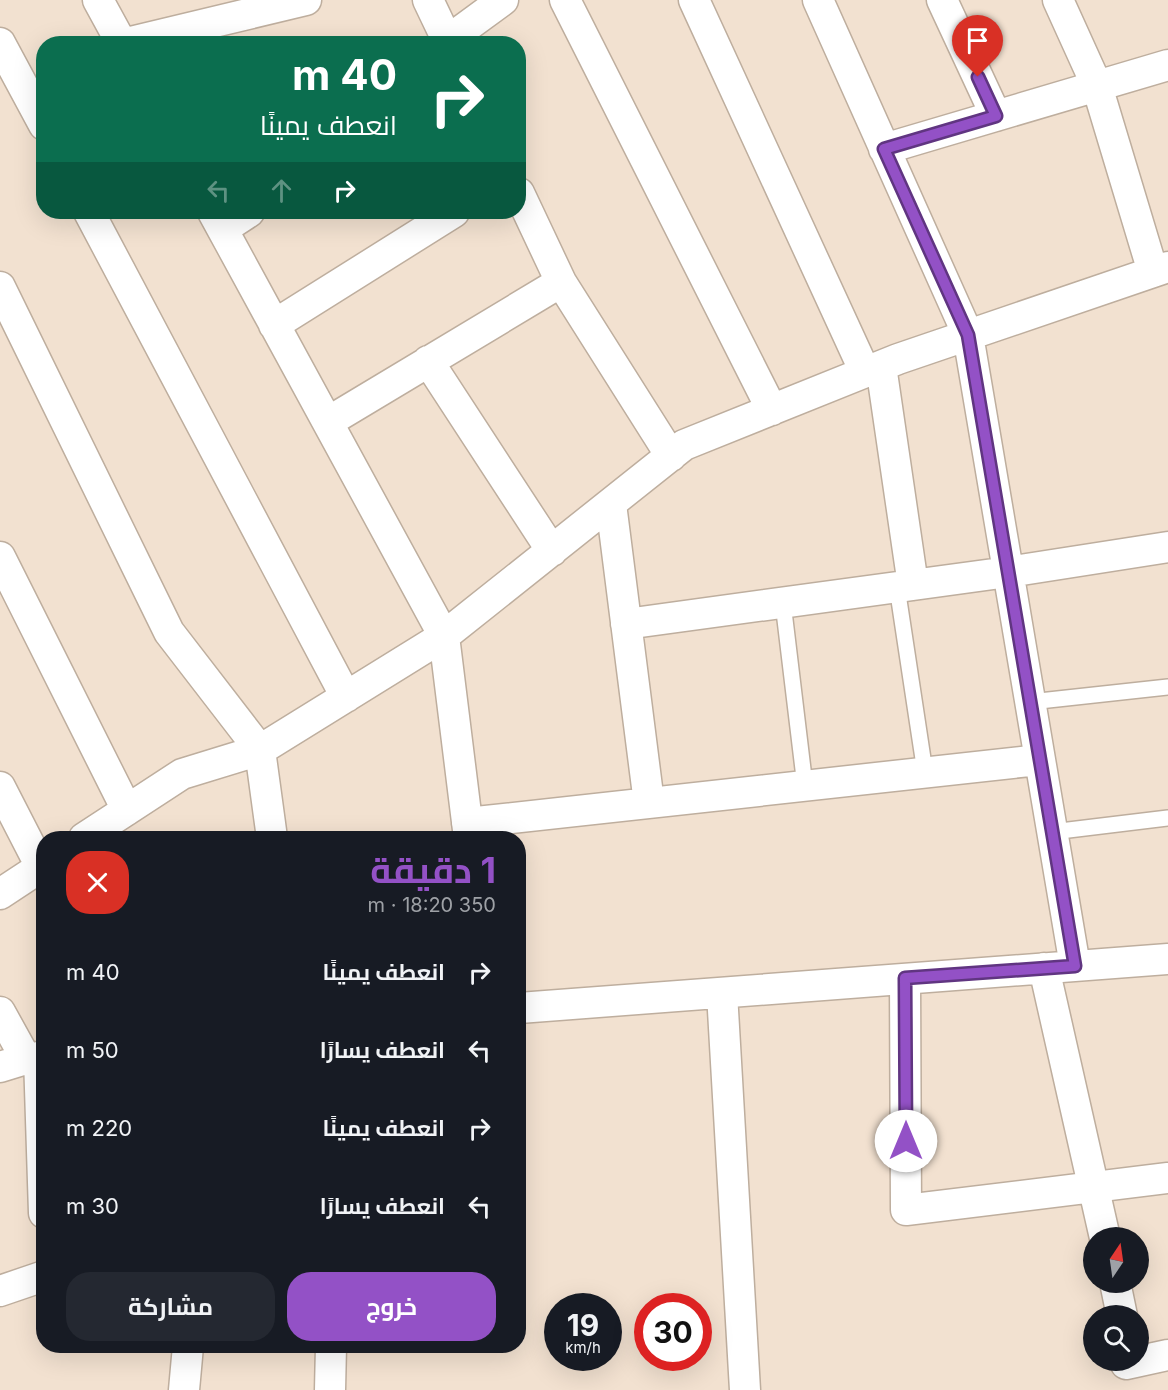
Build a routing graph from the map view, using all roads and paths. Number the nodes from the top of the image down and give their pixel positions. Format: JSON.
{"nodes":[{"id":1,"x":98,"y":0,"type":"edge"},
{"id":2,"x":306,"y":0,"type":"edge"},
{"id":3,"x":428,"y":0,"type":"edge"},
{"id":4,"x":503,"y":0,"type":"edge"},
{"id":5,"x":565,"y":0,"type":"edge"},
{"id":6,"x":694,"y":0,"type":"edge"},
{"id":7,"x":818,"y":0,"type":"edge"},
{"id":8,"x":942,"y":0,"type":"edge"},
{"id":9,"x":1058,"y":0,"type":"edge"},
{"id":10,"x":118,"y":36,"type":"edge"},
{"id":11,"x":155,"y":36,"type":"edge"},
{"id":12,"x":445,"y":36,"type":"edge"},
{"id":13,"x":456,"y":36,"type":"edge"},
{"id":14,"x":0,"y":43,"type":"edge"},
{"id":15,"x":1168,"y":65,"type":"edge"},
{"id":16,"x":1096,"y":86,"type":"junction"},
{"id":17,"x":36,"y":110,"type":"edge"},
{"id":18,"x":996,"y":116,"type":"junction"},
{"id":19,"x":884,"y":149,"type":"junction"},
{"id":20,"x":526,"y":208,"type":"edge"},
{"id":21,"x":93,"y":219,"type":"edge"},
{"id":22,"x":443,"y":219,"type":"edge"},
{"id":23,"x":218,"y":220,"type":"edge"},
{"id":24,"x":1161,"y":270,"type":"edge"},
{"id":25,"x":561,"y":282,"type":"junction"},
{"id":26,"x":0,"y":287,"type":"edge"},
{"id":27,"x":274,"y":325,"type":"junction"},
{"id":28,"x":968,"y":335,"type":"junction"},
{"id":29,"x":428,"y":361,"type":"junction"},
{"id":30,"x":873,"y":369,"type":"junction"},
{"id":31,"x":772,"y":410,"type":"junction"},
{"id":32,"x":328,"y":422,"type":"junction"},
{"id":33,"x":671,"y":456,"type":"junction"},
{"id":34,"x":611,"y":504,"type":"junction"},
{"id":35,"x":1168,"y":547,"type":"edge"},
{"id":36,"x":552,"y":551,"type":"junction"},
{"id":37,"x":0,"y":557,"type":"edge"},
{"id":38,"x":1008,"y":572,"type":"junction"},
{"id":39,"x":905,"y":586,"type":"junction"},
{"id":40,"x":783,"y":603,"type":"junction"},
{"id":41,"x":626,"y":624,"type":"junction"},
{"id":42,"x":444,"y":636,"type":"junction"},
{"id":43,"x":1168,"y":687,"type":"edge"},
{"id":44,"x":346,"y":697,"type":"junction"},
{"id":45,"x":1030,"y":702,"type":"junction"},
{"id":46,"x":260,"y":750,"type":"junction"},
{"id":47,"x":1039,"y":760,"type":"junction"},
{"id":48,"x":925,"y":772,"type":"junction"},
{"id":49,"x":806,"y":786,"type":"junction"},
{"id":50,"x":0,"y":787,"type":"edge"},
{"id":51,"x":649,"y":803,"type":"junction"},
{"id":52,"x":127,"y":810,"type":"junction"},
{"id":53,"x":1168,"y":818,"type":"edge"},
{"id":54,"x":95,"y":831,"type":"edge"},
{"id":55,"x":271,"y":831,"type":"edge"},
{"id":56,"x":468,"y":831,"type":"edge"},
{"id":57,"x":1052,"y":832,"type":"junction"},
{"id":58,"x":36,"y":855,"type":"edge"},
{"id":59,"x":36,"y":870,"type":"edge"},
{"id":60,"x":0,"y":894,"type":"edge"},
{"id":61,"x":1168,"y":959,"type":"edge"},
{"id":62,"x":1075,"y":966,"type":"junction"},
{"id":63,"x":1044,"y":968,"type":"junction"},
{"id":64,"x":905,"y":978,"type":"junction"},
{"id":65,"x":722,"y":993,"type":"junction"},
{"id":66,"x":526,"y":1007,"type":"edge"},
{"id":67,"x":0,"y":1012,"type":"edge"},
{"id":68,"x":27,"y":1060,"type":"edge"},
{"id":69,"x":36,"y":1094,"type":"edge"},
{"id":70,"x":1168,"y":1178,"type":"edge"},
{"id":71,"x":1094,"y":1187,"type":"junction"},
{"id":72,"x":1103,"y":1227,"type":"edge"},
{"id":73,"x":36,"y":1279,"type":"edge"},
{"id":74,"x":0,"y":1291,"type":"edge"},
{"id":75,"x":187,"y":1353,"type":"edge"},
{"id":76,"x":331,"y":1353,"type":"edge"},
{"id":77,"x":1168,"y":1355,"type":"edge"},
{"id":78,"x":1125,"y":1372,"type":"edge"},
{"id":79,"x":184,"y":1390,"type":"edge"},
{"id":80,"x":330,"y":1390,"type":"edge"},
{"id":81,"x":746,"y":1390,"type":"edge"}],
"edges":[{"from":1,"to":10,"type":"street"},
{"from":2,"to":11,"type":"street"},
{"from":3,"to":12,"type":"street"},
{"from":4,"to":13,"type":"street"},
{"from":5,"to":31,"type":"street"},
{"from":6,"to":30,"type":"street"},
{"from":7,"to":19,"type":"street"},
{"from":8,"to":18,"type":"street"},
{"from":9,"to":16,"type":"street"},
{"from":14,"to":17,"type":"street"},
{"from":15,"to":16,"type":"street"},
{"from":16,"to":18,"type":"street"},
{"from":16,"to":24,"type":"street"},
{"from":18,"to":19,"type":"street"},
{"from":19,"to":28,"type":"street"},
{"from":20,"to":25,"type":"street"},
{"from":21,"to":44,"type":"street"},
{"from":22,"to":27,"type":"street"},
{"from":23,"to":27,"type":"street"},
{"from":24,"to":28,"type":"street"},
{"from":25,"to":29,"type":"street"},
{"from":25,"to":33,"type":"street"},
{"from":26,"to":46,"type":"street"},
{"from":27,"to":32,"type":"street"},
{"from":28,"to":30,"type":"street"},
{"from":28,"to":38,"type":"street"},
{"from":29,"to":32,"type":"street"},
{"from":29,"to":36,"type":"street"},
{"from":30,"to":31,"type":"street"},
{"from":30,"to":39,"type":"street"},
{"from":31,"to":33,"type":"street"},
{"from":32,"to":42,"type":"street"},
{"from":33,"to":34,"type":"street"},
{"from":34,"to":36,"type":"street"},
{"from":34,"to":41,"type":"street"},
{"from":35,"to":38,"type":"street"},
{"from":36,"to":42,"type":"street"},
{"from":37,"to":52,"type":"street"},
{"from":38,"to":39,"type":"street"},
{"from":38,"to":45,"type":"street"},
{"from":39,"to":40,"type":"street"},
{"from":39,"to":48,"type":"lane"},
{"from":40,"to":41,"type":"street"},
{"from":40,"to":49,"type":"lane"},
{"from":41,"to":51,"type":"street"},
{"from":42,"to":44,"type":"street"},
{"from":42,"to":56,"type":"street"},
{"from":43,"to":45,"type":"lane"},
{"from":44,"to":46,"type":"street"},
{"from":45,"to":47,"type":"street"},
{"from":46,"to":52,"type":"street"},
{"from":46,"to":55,"type":"street"},
{"from":47,"to":48,"type":"street"},
{"from":47,"to":57,"type":"street"},
{"from":48,"to":49,"type":"street"},
{"from":49,"to":51,"type":"street"},
{"from":50,"to":58,"type":"street"},
{"from":51,"to":56,"type":"street"},
{"from":52,"to":54,"type":"street"},
{"from":53,"to":57,"type":"lane"},
{"from":57,"to":62,"type":"street"},
{"from":59,"to":60,"type":"street"},
{"from":61,"to":62,"type":"street"},
{"from":62,"to":63,"type":"street"},
{"from":63,"to":64,"type":"street"},
{"from":63,"to":71,"type":"street"},
{"from":64,"to":65,"type":"street"},
{"from":64,"to":71,"type":"street"},
{"from":65,"to":66,"type":"street"},
{"from":65,"to":81,"type":"street"},
{"from":67,"to":68,"type":"street"},
{"from":68,"to":69,"type":"street"},
{"from":70,"to":71,"type":"street"},
{"from":71,"to":72,"type":"street"},
{"from":73,"to":74,"type":"street"},
{"from":75,"to":79,"type":"street"},
{"from":76,"to":80,"type":"street"},
{"from":77,"to":78,"type":"street"}]}
